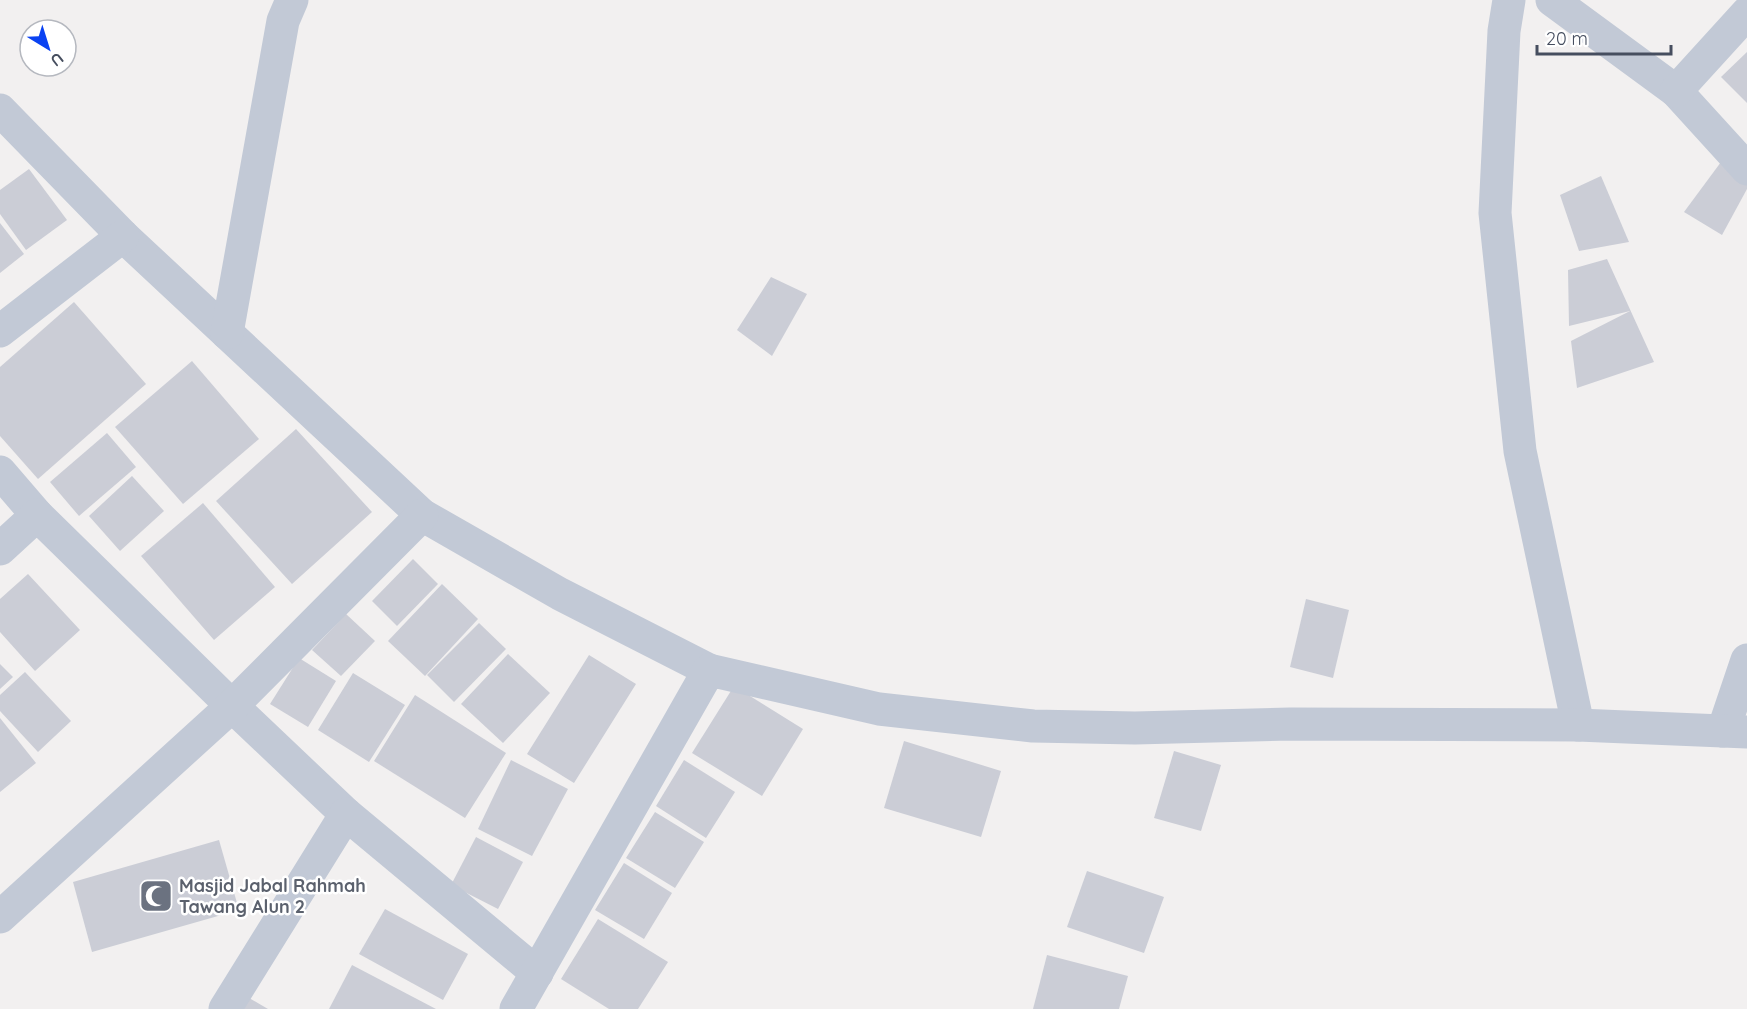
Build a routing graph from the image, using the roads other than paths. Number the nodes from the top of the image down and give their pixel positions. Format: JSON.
{"nodes":[{"id":1,"x":292,"y":0,"type":"edge"},
{"id":2,"x":1509,"y":0,"type":"edge"},
{"id":3,"x":1552,"y":0,"type":"edge"},
{"id":4,"x":1747,"y":13,"type":"edge"},
{"id":5,"x":1676,"y":91,"type":"junction"},
{"id":6,"x":0,"y":110,"type":"edge"},
{"id":7,"x":1747,"y":169,"type":"edge"},
{"id":8,"x":123,"y":236,"type":"junction"},
{"id":9,"x":0,"y":331,"type":"edge"},
{"id":10,"x":227,"y":333,"type":"junction"},
{"id":11,"x":0,"y":472,"type":"edge"},
{"id":12,"x":37,"y":515,"type":"junction"},
{"id":13,"x":422,"y":515,"type":"junction"},
{"id":14,"x":0,"y":549,"type":"edge"},
{"id":15,"x":1747,"y":660,"type":"edge"},
{"id":16,"x":709,"y":670,"type":"junction"},
{"id":17,"x":232,"y":706,"type":"junction"},
{"id":18,"x":1578,"y":725,"type":"junction"},
{"id":19,"x":1735,"y":731,"type":"edge"},
{"id":20,"x":346,"y":814,"type":"junction"},
{"id":21,"x":0,"y":917,"type":"edge"},
{"id":22,"x":537,"y":973,"type":"junction"},
{"id":23,"x":225,"y":1009,"type":"edge"},
{"id":24,"x":516,"y":1009,"type":"edge"}],
"edges":[{"from":1,"to":10,"type":"street"},
{"from":2,"to":18,"type":"street"},
{"from":3,"to":5,"type":"street"},
{"from":4,"to":5,"type":"street"},
{"from":5,"to":7,"type":"street"},
{"from":6,"to":8,"type":"street"},
{"from":8,"to":9,"type":"street"},
{"from":8,"to":10,"type":"street"},
{"from":10,"to":13,"type":"street"},
{"from":11,"to":12,"type":"street"},
{"from":12,"to":14,"type":"street"},
{"from":12,"to":17,"type":"street"},
{"from":13,"to":16,"type":"street"},
{"from":13,"to":17,"type":"street"},
{"from":15,"to":19,"type":"street"},
{"from":16,"to":18,"type":"street"},
{"from":16,"to":22,"type":"street"},
{"from":17,"to":20,"type":"street"},
{"from":17,"to":21,"type":"street"},
{"from":18,"to":19,"type":"street"},
{"from":20,"to":22,"type":"street"},
{"from":20,"to":23,"type":"street"},
{"from":22,"to":24,"type":"street"}]}
